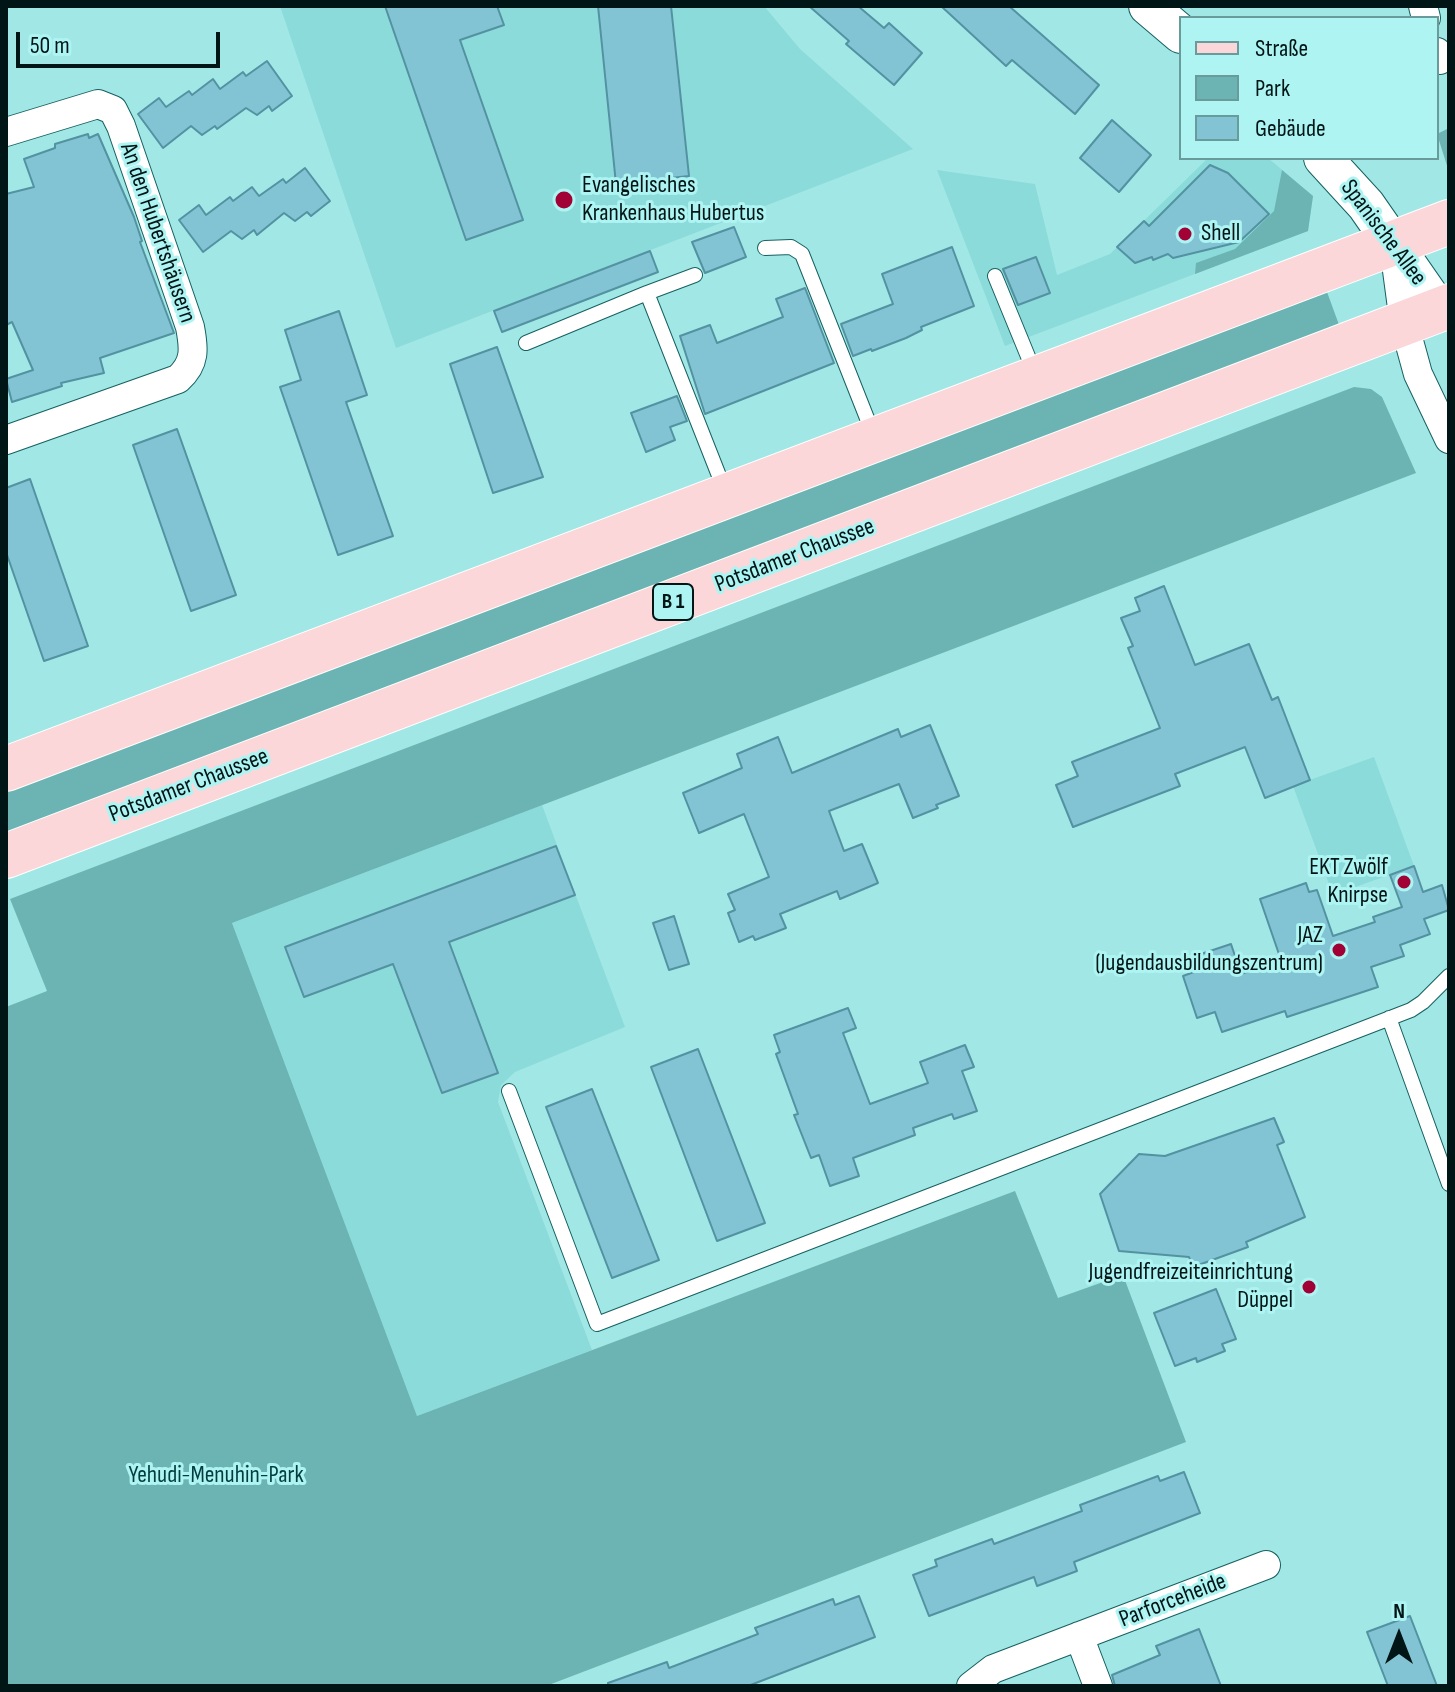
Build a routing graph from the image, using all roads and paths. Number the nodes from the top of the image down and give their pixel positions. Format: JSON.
{"nodes":[{"id":1,"x":1148,"y":6,"type":"edge"},
{"id":2,"x":1179,"y":32,"type":"edge"},
{"id":3,"x":6,"y":132,"type":"edge"},
{"id":4,"x":1325,"y":160,"type":"edge"},
{"id":5,"x":1449,"y":222,"type":"edge"},
{"id":6,"x":1393,"y":243,"type":"junction"},
{"id":7,"x":765,"y":248,"type":"dead end"},
{"id":8,"x":695,"y":275,"type":"dead end"},
{"id":9,"x":995,"y":276,"type":"dead end"},
{"id":10,"x":647,"y":293,"type":"junction"},
{"id":11,"x":1435,"y":318,"type":"edge"},
{"id":12,"x":526,"y":343,"type":"dead end"},
{"id":13,"x":1037,"y":378,"type":"junction"},
{"id":14,"x":875,"y":439,"type":"junction"},
{"id":15,"x":1449,"y":439,"type":"edge"},
{"id":16,"x":6,"y":440,"type":"edge"},
{"id":17,"x":727,"y":495,"type":"junction"},
{"id":18,"x":6,"y":769,"type":"edge"},
{"id":19,"x":6,"y":856,"type":"edge"},
{"id":20,"x":1449,"y":976,"type":"edge"},
{"id":21,"x":1389,"y":1018,"type":"junction"},
{"id":22,"x":509,"y":1091,"type":"dead end"},
{"id":23,"x":1449,"y":1184,"type":"edge"},
{"id":24,"x":1266,"y":1565,"type":"dead end"},
{"id":25,"x":1079,"y":1636,"type":"junction"},
{"id":26,"x":971,"y":1686,"type":"edge"},
{"id":27,"x":1098,"y":1686,"type":"edge"}],
"edges":[{"from":1,"to":2,"type":"main road"},
{"from":3,"to":16,"type":"street","name":"An den Hubertshäusern"},
{"from":4,"to":6,"type":"main road","name":"Spanische Allee"},
{"from":5,"to":6,"type":"main road"},
{"from":6,"to":11,"type":"main road","name":"Spanische Allee"},
{"from":6,"to":13,"type":"main road"},
{"from":7,"to":14,"type":"lane"},
{"from":8,"to":10,"type":"lane"},
{"from":9,"to":13,"type":"lane"},
{"from":10,"to":12,"type":"lane"},
{"from":10,"to":17,"type":"lane"},
{"from":11,"to":15,"type":"street"},
{"from":11,"to":19,"type":"main road","name":"Potsdamer Chaussee","number":"B 1"},
{"from":13,"to":14,"type":"main road"},
{"from":14,"to":17,"type":"main road"},
{"from":17,"to":18,"type":"main road"},
{"from":20,"to":21,"type":"lane"},
{"from":21,"to":22,"type":"lane"},
{"from":21,"to":23,"type":"lane"},
{"from":24,"to":25,"type":"street","name":"Parforceheide"},
{"from":25,"to":26,"type":"street","name":"Parforceheide"},
{"from":25,"to":27,"type":"street"}]}
